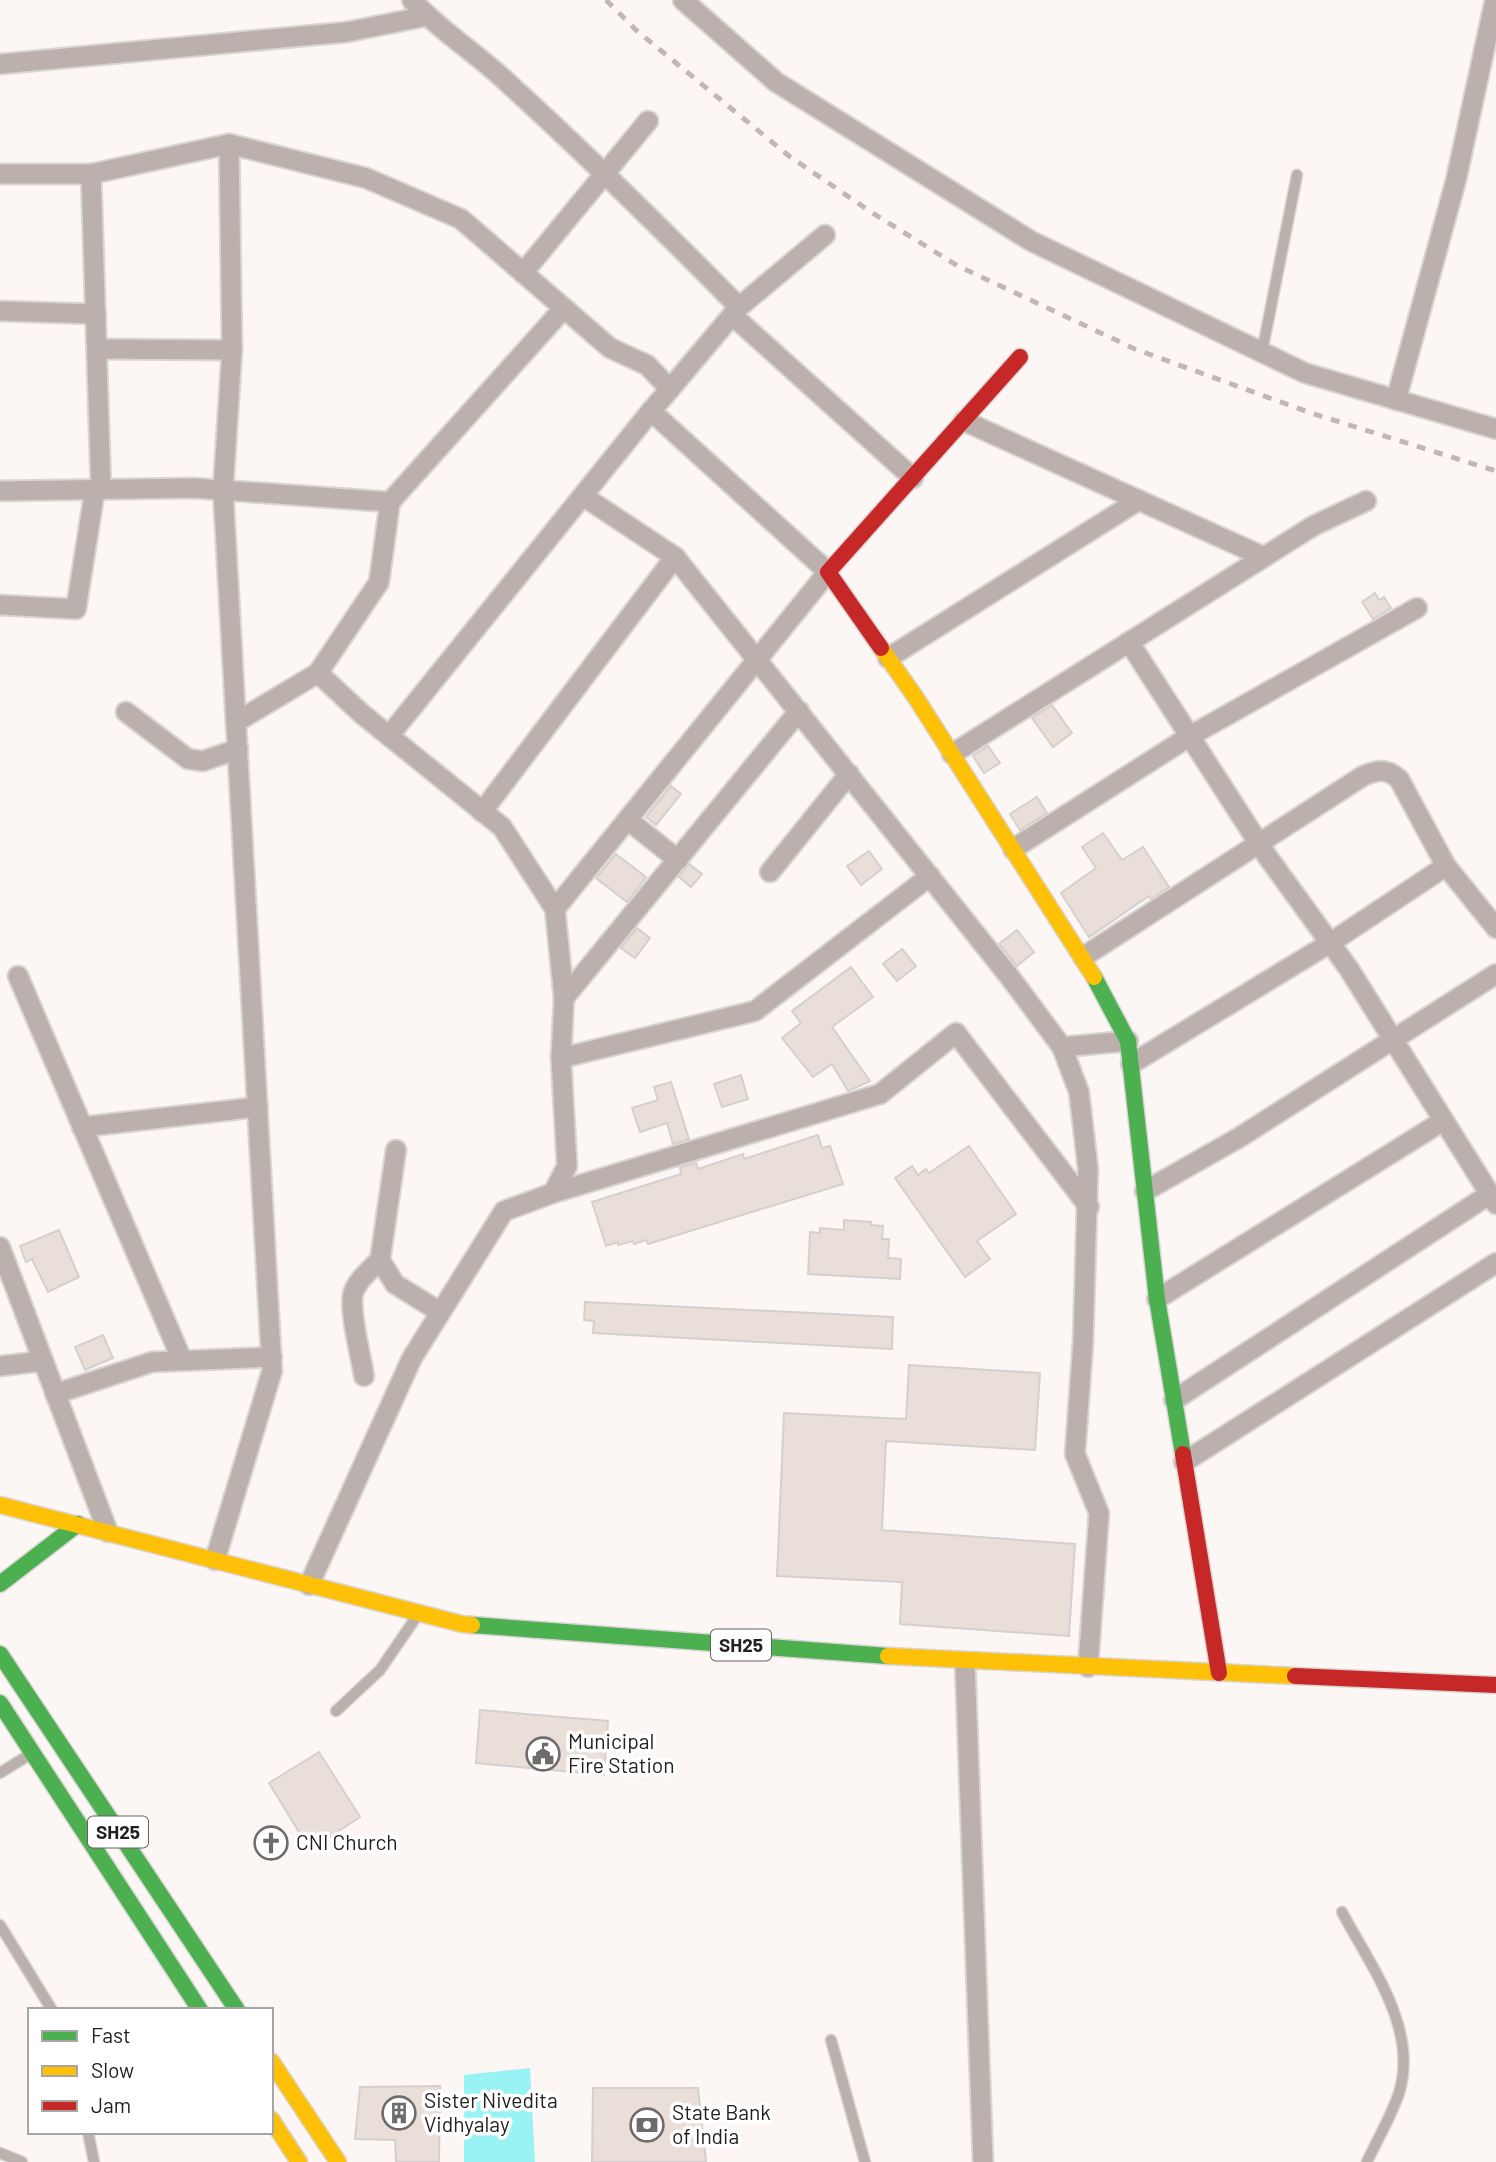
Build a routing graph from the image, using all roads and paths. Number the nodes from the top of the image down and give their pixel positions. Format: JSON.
{"nodes":[{"id":1,"x":412,"y":0,"type":"edge"},
{"id":2,"x":682,"y":0,"type":"edge"},
{"id":3,"x":1494,"y":0,"type":"edge"},
{"id":4,"x":426,"y":16,"type":"junction"},
{"id":5,"x":1490,"y":48,"type":"edge"},
{"id":6,"x":0,"y":64,"type":"edge"},
{"id":7,"x":648,"y":121,"type":"dead end"},
{"id":8,"x":229,"y":144,"type":"junction"},
{"id":9,"x":604,"y":173,"type":"junction"},
{"id":10,"x":0,"y":174,"type":"edge"},
{"id":11,"x":91,"y":174,"type":"junction"},
{"id":12,"x":1297,"y":175,"type":"dead end"},
{"id":13,"x":825,"y":235,"type":"dead end"},
{"id":14,"x":523,"y":273,"type":"junction"},
{"id":15,"x":564,"y":308,"type":"junction"},
{"id":16,"x":0,"y":311,"type":"edge"},
{"id":17,"x":736,"y":311,"type":"junction"},
{"id":18,"x":96,"y":314,"type":"junction"},
{"id":19,"x":97,"y":349,"type":"junction"},
{"id":20,"x":232,"y":350,"type":"junction"},
{"id":21,"x":1262,"y":352,"type":"junction"},
{"id":22,"x":1020,"y":357,"type":"dead end"},
{"id":23,"x":670,"y":389,"type":"junction"},
{"id":24,"x":1396,"y":400,"type":"junction"},
{"id":25,"x":651,"y":411,"type":"junction"},
{"id":26,"x":964,"y":421,"type":"junction"},
{"id":27,"x":1496,"y":429,"type":"edge"},
{"id":28,"x":913,"y":478,"type":"junction"},
{"id":29,"x":98,"y":489,"type":"junction"},
{"id":30,"x":223,"y":490,"type":"junction"},
{"id":31,"x":0,"y":491,"type":"edge"},
{"id":32,"x":583,"y":496,"type":"junction"},
{"id":33,"x":1139,"y":500,"type":"junction"},
{"id":34,"x":1366,"y":501,"type":"dead end"},
{"id":35,"x":390,"y":502,"type":"junction"},
{"id":36,"x":675,"y":557,"type":"junction"},
{"id":37,"x":1264,"y":557,"type":"junction"},
{"id":38,"x":828,"y":572,"type":"junction"},
{"id":39,"x":0,"y":605,"type":"edge"},
{"id":40,"x":1417,"y":608,"type":"dead end"},
{"id":41,"x":1129,"y":642,"type":"junction"},
{"id":42,"x":757,"y":659,"type":"junction"},
{"id":43,"x":888,"y":659,"type":"junction"},
{"id":44,"x":318,"y":673,"type":"junction"},
{"id":45,"x":799,"y":711,"type":"junction"},
{"id":46,"x":126,"y":712,"type":"dead end"},
{"id":47,"x":236,"y":722,"type":"junction"},
{"id":48,"x":389,"y":736,"type":"junction"},
{"id":49,"x":1189,"y":736,"type":"junction"},
{"id":50,"x":238,"y":749,"type":"junction"},
{"id":51,"x":952,"y":754,"type":"junction"},
{"id":52,"x":849,"y":774,"type":"junction"},
{"id":53,"x":482,"y":812,"type":"junction"},
{"id":54,"x":628,"y":820,"type":"junction"},
{"id":55,"x":1258,"y":842,"type":"junction"},
{"id":56,"x":1013,"y":849,"type":"junction"},
{"id":57,"x":678,"y":860,"type":"junction"},
{"id":58,"x":1446,"y":866,"type":"junction"},
{"id":59,"x":770,"y":872,"type":"dead end"},
{"id":60,"x":930,"y":876,"type":"junction"},
{"id":61,"x":555,"y":909,"type":"junction"},
{"id":62,"x":1496,"y":928,"type":"edge"},
{"id":63,"x":1331,"y":943,"type":"junction"},
{"id":64,"x":1083,"y":957,"type":"junction"},
{"id":65,"x":1496,"y":974,"type":"edge"},
{"id":66,"x":18,"y":976,"type":"dead end"},
{"id":67,"x":565,"y":998,"type":"junction"},
{"id":68,"x":1128,"y":1041,"type":"junction"},
{"id":69,"x":1394,"y":1041,"type":"junction"},
{"id":70,"x":1062,"y":1047,"type":"junction"},
{"id":71,"x":561,"y":1058,"type":"junction"},
{"id":72,"x":1131,"y":1064,"type":"junction"},
{"id":73,"x":258,"y":1107,"type":"junction"},
{"id":74,"x":1443,"y":1121,"type":"junction"},
{"id":75,"x":82,"y":1127,"type":"junction"},
{"id":76,"x":396,"y":1150,"type":"dead end"},
{"id":77,"x":1145,"y":1191,"type":"junction"},
{"id":78,"x":553,"y":1193,"type":"junction"},
{"id":79,"x":1493,"y":1199,"type":"edge"},
{"id":80,"x":1088,"y":1207,"type":"junction"},
{"id":81,"x":2,"y":1256,"type":"edge"},
{"id":82,"x":380,"y":1260,"type":"junction"},
{"id":83,"x":1496,"y":1263,"type":"edge"},
{"id":84,"x":1157,"y":1299,"type":"junction"},
{"id":85,"x":440,"y":1312,"type":"junction"},
{"id":86,"x":272,"y":1357,"type":"junction"},
{"id":87,"x":182,"y":1360,"type":"junction"},
{"id":88,"x":43,"y":1361,"type":"junction"},
{"id":89,"x":0,"y":1366,"type":"edge"},
{"id":90,"x":365,"y":1376,"type":"dead end"},
{"id":91,"x":55,"y":1394,"type":"junction"},
{"id":92,"x":1174,"y":1400,"type":"junction"},
{"id":93,"x":1184,"y":1462,"type":"junction"},
{"id":94,"x":0,"y":1505,"type":"edge"},
{"id":95,"x":78,"y":1524,"type":"junction"},
{"id":96,"x":108,"y":1532,"type":"junction"},
{"id":97,"x":215,"y":1560,"type":"junction"},
{"id":98,"x":0,"y":1584,"type":"edge"},
{"id":99,"x":309,"y":1585,"type":"junction"},
{"id":100,"x":419,"y":1613,"type":"junction"},
{"id":101,"x":0,"y":1654,"type":"edge"},
{"id":102,"x":965,"y":1662,"type":"junction"},
{"id":103,"x":1088,"y":1667,"type":"junction"},
{"id":104,"x":1220,"y":1673,"type":"junction"},
{"id":105,"x":1496,"y":1685,"type":"edge"},
{"id":106,"x":0,"y":1704,"type":"edge"},
{"id":107,"x":336,"y":1711,"type":"dead end"},
{"id":108,"x":33,"y":1753,"type":"junction"},
{"id":109,"x":0,"y":1773,"type":"edge"},
{"id":110,"x":1342,"y":1912,"type":"dead end"},
{"id":111,"x":0,"y":1925,"type":"edge"},
{"id":112,"x":51,"y":2008,"type":"edge"},
{"id":113,"x":199,"y":2008,"type":"edge"},
{"id":114,"x":236,"y":2008,"type":"edge"},
{"id":115,"x":831,"y":2040,"type":"dead end"},
{"id":116,"x":273,"y":2064,"type":"edge"},
{"id":117,"x":273,"y":2122,"type":"edge"},
{"id":118,"x":88,"y":2134,"type":"edge"},
{"id":119,"x":0,"y":2152,"type":"edge"},
{"id":120,"x":22,"y":2162,"type":"edge"},
{"id":121,"x":94,"y":2162,"type":"edge"},
{"id":122,"x":299,"y":2162,"type":"edge"},
{"id":123,"x":338,"y":2162,"type":"edge"},
{"id":124,"x":865,"y":2162,"type":"edge"},
{"id":125,"x":983,"y":2162,"type":"edge"},
{"id":126,"x":1367,"y":2162,"type":"edge"}],
"edges":[{"from":1,"to":4,"type":"street"},
{"from":2,"to":21,"type":"street"},
{"from":3,"to":5,"type":"street"},
{"from":4,"to":6,"type":"street"},
{"from":4,"to":9,"type":"street"},
{"from":5,"to":24,"type":"street"},
{"from":7,"to":9,"type":"street"},
{"from":8,"to":11,"type":"street"},
{"from":8,"to":14,"type":"street"},
{"from":8,"to":20,"type":"street"},
{"from":9,"to":14,"type":"street"},
{"from":9,"to":17,"type":"street"},
{"from":10,"to":11,"type":"street"},
{"from":11,"to":18,"type":"street"},
{"from":12,"to":21,"type":"lane"},
{"from":13,"to":17,"type":"street"},
{"from":14,"to":15,"type":"street"},
{"from":15,"to":23,"type":"street"},
{"from":15,"to":35,"type":"street"},
{"from":16,"to":18,"type":"street"},
{"from":17,"to":23,"type":"street"},
{"from":17,"to":28,"type":"street"},
{"from":18,"to":19,"type":"street"},
{"from":19,"to":20,"type":"street"},
{"from":19,"to":29,"type":"street"},
{"from":20,"to":30,"type":"street"},
{"from":21,"to":24,"type":"street"},
{"from":22,"to":26,"type":"main road"},
{"from":23,"to":25,"type":"street"},
{"from":24,"to":27,"type":"street"},
{"from":25,"to":32,"type":"street"},
{"from":25,"to":38,"type":"street"},
{"from":26,"to":28,"type":"main road"},
{"from":26,"to":33,"type":"street"},
{"from":28,"to":38,"type":"main road"},
{"from":29,"to":30,"type":"street"},
{"from":29,"to":31,"type":"street"},
{"from":29,"to":39,"type":"street"},
{"from":30,"to":35,"type":"street"},
{"from":30,"to":47,"type":"street"},
{"from":32,"to":36,"type":"street"},
{"from":32,"to":48,"type":"street"},
{"from":33,"to":37,"type":"street"},
{"from":33,"to":43,"type":"street"},
{"from":34,"to":37,"type":"street"},
{"from":35,"to":44,"type":"street"},
{"from":36,"to":42,"type":"street"},
{"from":36,"to":53,"type":"street"},
{"from":37,"to":41,"type":"street"},
{"from":38,"to":42,"type":"street"},
{"from":38,"to":43,"type":"main road"},
{"from":40,"to":49,"type":"street"},
{"from":41,"to":49,"type":"street"},
{"from":41,"to":51,"type":"street"},
{"from":42,"to":45,"type":"street"},
{"from":42,"to":54,"type":"street"},
{"from":43,"to":51,"type":"main road"},
{"from":44,"to":47,"type":"street"},
{"from":44,"to":48,"type":"street"},
{"from":45,"to":52,"type":"street"},
{"from":45,"to":57,"type":"street"},
{"from":46,"to":50,"type":"street"},
{"from":47,"to":50,"type":"street"},
{"from":48,"to":53,"type":"street"},
{"from":49,"to":55,"type":"street"},
{"from":49,"to":56,"type":"street"},
{"from":50,"to":73,"type":"street"},
{"from":51,"to":56,"type":"main road"},
{"from":52,"to":59,"type":"street"},
{"from":52,"to":60,"type":"street"},
{"from":53,"to":61,"type":"street"},
{"from":54,"to":57,"type":"street"},
{"from":54,"to":61,"type":"street"},
{"from":55,"to":58,"type":"street"},
{"from":55,"to":63,"type":"street"},
{"from":55,"to":64,"type":"street"},
{"from":56,"to":64,"type":"main road"},
{"from":57,"to":67,"type":"street"},
{"from":58,"to":62,"type":"street"},
{"from":58,"to":63,"type":"street"},
{"from":60,"to":70,"type":"street"},
{"from":60,"to":71,"type":"street"},
{"from":61,"to":67,"type":"street"},
{"from":63,"to":69,"type":"street"},
{"from":63,"to":72,"type":"street"},
{"from":64,"to":68,"type":"main road"},
{"from":65,"to":69,"type":"street"},
{"from":66,"to":75,"type":"street"},
{"from":67,"to":71,"type":"street"},
{"from":68,"to":70,"type":"street"},
{"from":68,"to":72,"type":"main road"},
{"from":69,"to":74,"type":"street"},
{"from":69,"to":77,"type":"street"},
{"from":70,"to":80,"type":"street"},
{"from":71,"to":78,"type":"street"},
{"from":72,"to":77,"type":"main road"},
{"from":73,"to":75,"type":"street"},
{"from":73,"to":86,"type":"street"},
{"from":74,"to":79,"type":"street"},
{"from":74,"to":84,"type":"street"},
{"from":75,"to":87,"type":"street"},
{"from":76,"to":82,"type":"street"},
{"from":77,"to":84,"type":"main road"},
{"from":78,"to":80,"type":"street"},
{"from":78,"to":85,"type":"street"},
{"from":79,"to":92,"type":"street"},
{"from":80,"to":103,"type":"street"},
{"from":81,"to":88,"type":"street"},
{"from":82,"to":85,"type":"street"},
{"from":82,"to":90,"type":"street"},
{"from":83,"to":93,"type":"street"},
{"from":84,"to":92,"type":"main road"},
{"from":85,"to":99,"type":"street"},
{"from":86,"to":87,"type":"street"},
{"from":86,"to":97,"type":"street"},
{"from":87,"to":91,"type":"street"},
{"from":88,"to":89,"type":"street"},
{"from":88,"to":91,"type":"street"},
{"from":91,"to":96,"type":"street"},
{"from":92,"to":93,"type":"main road"},
{"from":93,"to":104,"type":"main road"},
{"from":94,"to":95,"type":"main road","number":"SH25"},
{"from":95,"to":96,"type":"main road","number":"SH25"},
{"from":95,"to":98,"type":"main road"},
{"from":96,"to":97,"type":"main road","number":"SH25"},
{"from":97,"to":99,"type":"main road","number":"SH25"},
{"from":99,"to":100,"type":"main road","number":"SH25"},
{"from":100,"to":102,"type":"main road","number":"SH25"},
{"from":100,"to":107,"type":"lane"},
{"from":101,"to":114,"type":"main road","number":"SH25"},
{"from":102,"to":103,"type":"main road","number":"SH25"},
{"from":102,"to":125,"type":"street"},
{"from":103,"to":104,"type":"main road","number":"SH25"},
{"from":104,"to":105,"type":"main road","number":"SH25"},
{"from":106,"to":108,"type":"main road"},
{"from":108,"to":109,"type":"lane"},
{"from":108,"to":113,"type":"main road"},
{"from":110,"to":126,"type":"lane"},
{"from":111,"to":112,"type":"lane"},
{"from":115,"to":124,"type":"lane"},
{"from":116,"to":123,"type":"main road"},
{"from":117,"to":122,"type":"main road"},
{"from":118,"to":121,"type":"lane"},
{"from":119,"to":120,"type":"lane"}]}
